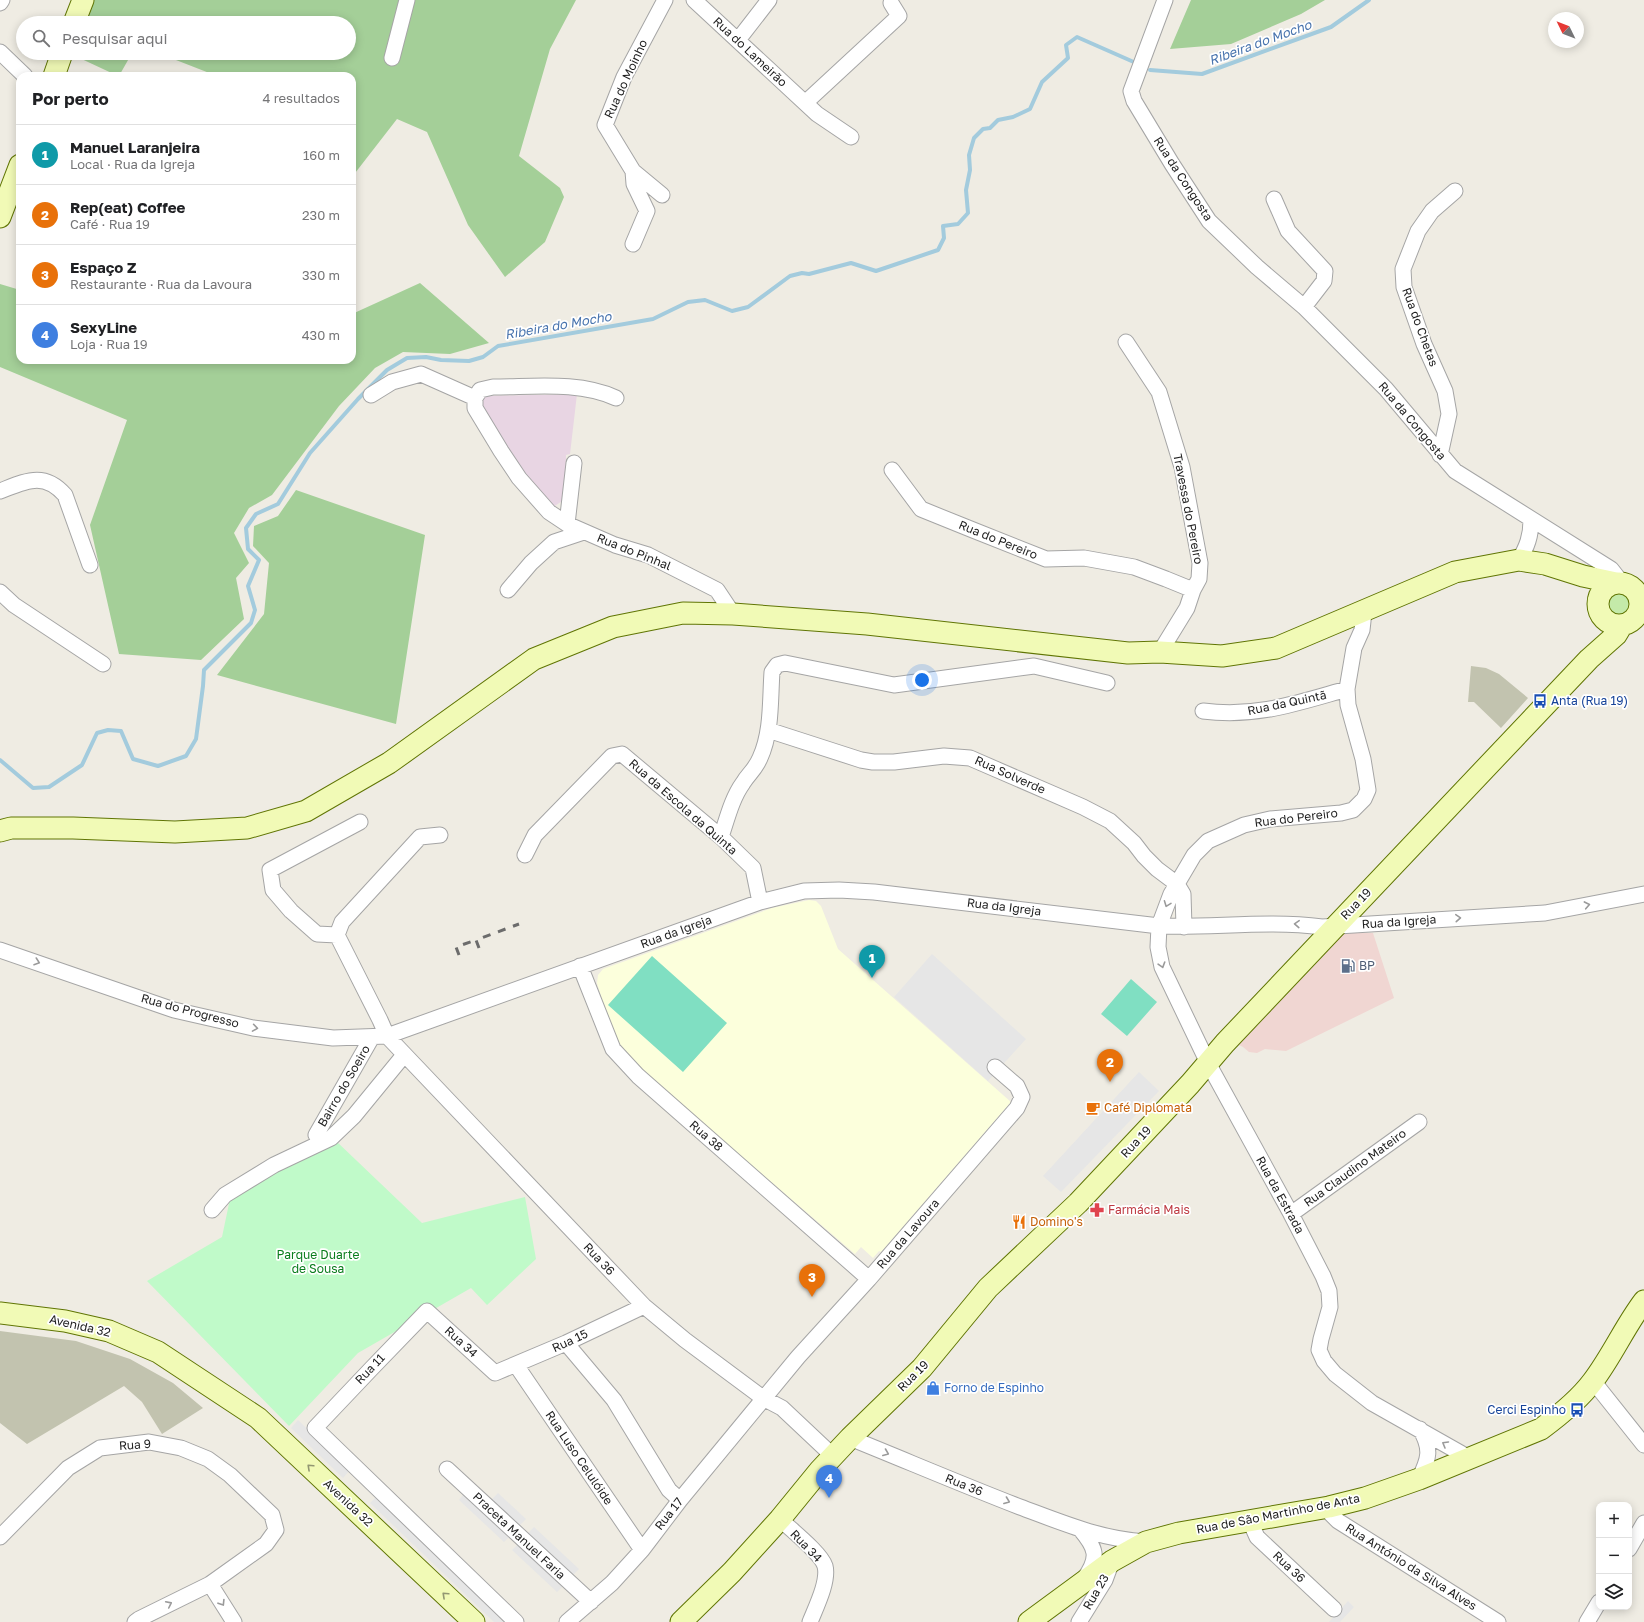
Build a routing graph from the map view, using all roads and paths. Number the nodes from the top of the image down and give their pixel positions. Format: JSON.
{"nodes":[{"id":1,"x":2,"y":0,"type":"edge"},
{"id":2,"x":83,"y":0,"type":"edge"},
{"id":3,"x":407,"y":0,"type":"edge"},
{"id":4,"x":665,"y":0,"type":"edge"},
{"id":5,"x":694,"y":0,"type":"edge"},
{"id":6,"x":769,"y":0,"type":"edge"},
{"id":7,"x":1165,"y":0,"type":"edge"},
{"id":8,"x":0,"y":3,"type":"edge"},
{"id":9,"x":891,"y":3,"type":"dead end"},
{"id":10,"x":77,"y":16,"type":"edge"},
{"id":11,"x":738,"y":40,"type":"junction"},
{"id":12,"x":0,"y":52,"type":"edge"},
{"id":13,"x":392,"y":58,"type":"dead end"},
{"id":14,"x":60,"y":60,"type":"edge"},
{"id":15,"x":21,"y":72,"type":"edge"},
{"id":16,"x":55,"y":72,"type":"edge"},
{"id":17,"x":805,"y":104,"type":"junction"},
{"id":18,"x":851,"y":136,"type":"dead end"},
{"id":19,"x":633,"y":171,"type":"junction"},
{"id":20,"x":16,"y":175,"type":"edge"},
{"id":21,"x":1455,"y":191,"type":"dead end"},
{"id":22,"x":662,"y":195,"type":"dead end"},
{"id":23,"x":1274,"y":199,"type":"dead end"},
{"id":24,"x":0,"y":217,"type":"edge"},
{"id":25,"x":633,"y":244,"type":"dead end"},
{"id":26,"x":1304,"y":307,"type":"junction"},
{"id":27,"x":1126,"y":342,"type":"dead end"},
{"id":28,"x":371,"y":395,"type":"dead end"},
{"id":29,"x":475,"y":398,"type":"junction"},
{"id":30,"x":616,"y":398,"type":"dead end"},
{"id":31,"x":1440,"y":455,"type":"junction"},
{"id":32,"x":574,"y":463,"type":"dead end"},
{"id":33,"x":892,"y":470,"type":"dead end"},
{"id":34,"x":0,"y":491,"type":"edge"},
{"id":35,"x":1531,"y":520,"type":"junction"},
{"id":36,"x":567,"y":524,"type":"junction"},
{"id":37,"x":584,"y":532,"type":"junction"},
{"id":38,"x":1519,"y":560,"type":"junction"},
{"id":39,"x":90,"y":565,"type":"dead end"},
{"id":40,"x":1584,"y":576,"type":"junction"},
{"id":41,"x":1628,"y":584,"type":"edge"},
{"id":42,"x":508,"y":590,"type":"dead end"},
{"id":43,"x":1193,"y":590,"type":"junction"},
{"id":44,"x":0,"y":592,"type":"edge"},
{"id":45,"x":1642,"y":606,"type":"edge"},
{"id":46,"x":1364,"y":612,"type":"junction"},
{"id":47,"x":733,"y":614,"type":"junction"},
{"id":48,"x":1608,"y":615,"type":"junction"},
{"id":49,"x":1160,"y":652,"type":"junction"},
{"id":50,"x":103,"y":664,"type":"dead end"},
{"id":51,"x":1107,"y":683,"type":"dead end"},
{"id":52,"x":1348,"y":689,"type":"junction"},
{"id":53,"x":1203,"y":711,"type":"dead end"},
{"id":54,"x":768,"y":730,"type":"junction"},
{"id":55,"x":360,"y":822,"type":"dead end"},
{"id":56,"x":0,"y":831,"type":"edge"},
{"id":57,"x":440,"y":835,"type":"dead end"},
{"id":58,"x":721,"y":837,"type":"junction"},
{"id":59,"x":525,"y":855,"type":"dead end"},
{"id":60,"x":1177,"y":884,"type":"junction"},
{"id":61,"x":1644,"y":894,"type":"edge"},
{"id":62,"x":760,"y":902,"type":"junction"},
{"id":63,"x":1159,"y":926,"type":"junction"},
{"id":64,"x":1336,"y":926,"type":"junction"},
{"id":65,"x":1184,"y":927,"type":"junction"},
{"id":66,"x":337,"y":935,"type":"junction"},
{"id":67,"x":0,"y":950,"type":"edge"},
{"id":68,"x":580,"y":966,"type":"junction"},
{"id":69,"x":379,"y":1037,"type":"junction"},
{"id":70,"x":404,"y":1055,"type":"junction"},
{"id":71,"x":1208,"y":1063,"type":"junction"},
{"id":72,"x":995,"y":1067,"type":"dead end"},
{"id":73,"x":1419,"y":1122,"type":"dead end"},
{"id":74,"x":316,"y":1135,"type":"dead end"},
{"id":75,"x":212,"y":1210,"type":"dead end"},
{"id":76,"x":1291,"y":1214,"type":"junction"},
{"id":77,"x":869,"y":1279,"type":"junction"},
{"id":78,"x":1644,"y":1301,"type":"edge"},
{"id":79,"x":644,"y":1306,"type":"junction"},
{"id":80,"x":427,"y":1311,"type":"joint"},
{"id":81,"x":0,"y":1313,"type":"edge"},
{"id":82,"x":566,"y":1343,"type":"junction"},
{"id":83,"x":516,"y":1365,"type":"junction"},
{"id":84,"x":495,"y":1373,"type":"joint"},
{"id":85,"x":1593,"y":1381,"type":"junction"},
{"id":86,"x":217,"y":1392,"type":"junction"},
{"id":87,"x":763,"y":1398,"type":"junction"},
{"id":88,"x":1420,"y":1429,"type":"junction"},
{"id":89,"x":850,"y":1438,"type":"junction"},
{"id":90,"x":1644,"y":1445,"type":"edge"},
{"id":91,"x":1428,"y":1453,"type":"junction"},
{"id":92,"x":833,"y":1456,"type":"junction"},
{"id":93,"x":1471,"y":1459,"type":"junction"},
{"id":94,"x":448,"y":1470,"type":"dead end"},
{"id":95,"x":1442,"y":1470,"type":"junction"},
{"id":96,"x":1419,"y":1479,"type":"junction"},
{"id":97,"x":680,"y":1500,"type":"junction"},
{"id":98,"x":1329,"y":1507,"type":"junction"},
{"id":99,"x":780,"y":1519,"type":"junction"},
{"id":100,"x":1252,"y":1520,"type":"junction"},
{"id":101,"x":1644,"y":1523,"type":"edge"},
{"id":102,"x":1080,"y":1529,"type":"junction"},
{"id":103,"x":0,"y":1537,"type":"edge"},
{"id":104,"x":1146,"y":1542,"type":"junction"},
{"id":105,"x":1632,"y":1544,"type":"edge"},
{"id":106,"x":642,"y":1550,"type":"junction"},
{"id":107,"x":1112,"y":1561,"type":"junction"},
{"id":108,"x":210,"y":1584,"type":"junction"},
{"id":109,"x":1080,"y":1585,"type":"junction"},
{"id":110,"x":591,"y":1602,"type":"junction"},
{"id":111,"x":1596,"y":1607,"type":"edge"},
{"id":112,"x":1334,"y":1609,"type":"dead end"},
{"id":113,"x":135,"y":1622,"type":"edge"},
{"id":114,"x":234,"y":1622,"type":"edge"},
{"id":115,"x":453,"y":1622,"type":"edge"},
{"id":116,"x":474,"y":1622,"type":"edge"},
{"id":117,"x":516,"y":1622,"type":"edge"},
{"id":118,"x":567,"y":1622,"type":"edge"},
{"id":119,"x":681,"y":1622,"type":"edge"},
{"id":120,"x":810,"y":1622,"type":"edge"},
{"id":121,"x":1029,"y":1622,"type":"edge"},
{"id":122,"x":1079,"y":1622,"type":"edge"},
{"id":123,"x":1498,"y":1622,"type":"edge"},
{"id":124,"x":1587,"y":1622,"type":"edge"}],
"edges":[{"from":1,"to":8,"type":"street"},
{"from":2,"to":10,"type":"main road"},
{"from":3,"to":13,"type":"street"},
{"from":4,"to":19,"type":"street","name":"Rua do Moinho"},
{"from":5,"to":11,"type":"street","name":"Rua do Lameirão"},
{"from":6,"to":11,"type":"street"},
{"from":7,"to":26,"type":"street","name":"Rua da Congosta"},
{"from":9,"to":17,"type":"street"},
{"from":11,"to":17,"type":"street","name":"Rua do Lameirão"},
{"from":12,"to":15,"type":"street"},
{"from":14,"to":16,"type":"main road"},
{"from":17,"to":18,"type":"street","name":"Rua do Lameirão"},
{"from":19,"to":22,"type":"street"},
{"from":19,"to":25,"type":"street","name":"Rua do Moinho"},
{"from":20,"to":24,"type":"main road"},
{"from":21,"to":31,"type":"street","name":"Rua do Chetas"},
{"from":23,"to":26,"type":"street"},
{"from":26,"to":31,"type":"street","name":"Rua da Congosta"},
{"from":27,"to":43,"type":"street","name":"Travessa do Pereiro"},
{"from":28,"to":29,"type":"street"},
{"from":29,"to":30,"type":"street"},
{"from":29,"to":36,"type":"street","name":"Rua do Pinhal"},
{"from":31,"to":35,"type":"street","name":"Rua da Congosta"},
{"from":32,"to":36,"type":"street"},
{"from":33,"to":43,"type":"street","name":"Rua do Pereiro"},
{"from":34,"to":39,"type":"street"},
{"from":35,"to":38,"type":"street"},
{"from":35,"to":41,"type":"street","name":"Rua da Congosta"},
{"from":36,"to":37,"type":"street","name":"Rua do Pinhal"},
{"from":37,"to":42,"type":"street"},
{"from":37,"to":47,"type":"street","name":"Rua do Pinhal"},
{"from":38,"to":40,"type":"main road"},
{"from":38,"to":46,"type":"main road"},
{"from":40,"to":41,"type":"main road"},
{"from":40,"to":48,"type":"main road"},
{"from":41,"to":45,"type":"main road"},
{"from":41,"to":48,"type":"main road"},
{"from":43,"to":49,"type":"street"},
{"from":44,"to":50,"type":"street"},
{"from":45,"to":48,"type":"main road"},
{"from":46,"to":49,"type":"main road"},
{"from":46,"to":52,"type":"street","name":"Rua do Pereiro"},
{"from":47,"to":49,"type":"main road"},
{"from":47,"to":56,"type":"main road"},
{"from":48,"to":64,"type":"main road","name":"Rua 19"},
{"from":51,"to":54,"type":"street"},
{"from":52,"to":53,"type":"street","name":"Rua da Quintã"},
{"from":52,"to":60,"type":"street","name":"Rua do Pereiro"},
{"from":54,"to":58,"type":"street"},
{"from":54,"to":60,"type":"street","name":"Rua Solverde"},
{"from":55,"to":66,"type":"street"},
{"from":57,"to":66,"type":"street"},
{"from":58,"to":59,"type":"street","name":"Rua da Escola da Quinta"},
{"from":58,"to":62,"type":"street","name":"Rua da Escola da Quinta"},
{"from":60,"to":63,"type":"street","name":"Rua do Pereiro","one_way":true},
{"from":60,"to":65,"type":"street"},
{"from":64,"to":61,"type":"street","name":"Rua da Igreja","one_way":true},
{"from":62,"to":63,"type":"street","name":"Rua da Igreja"},
{"from":62,"to":68,"type":"street","name":"Rua da Igreja"},
{"from":63,"to":65,"type":"street","name":"Rua da Igreja"},
{"from":63,"to":71,"type":"street","name":"Rua da Estrada","one_way":true},
{"from":64,"to":65,"type":"street","name":"Rua da Igreja","one_way":true},
{"from":64,"to":71,"type":"main road","name":"Rua 19"},
{"from":66,"to":69,"type":"street","name":"Rua 36"},
{"from":67,"to":69,"type":"street","name":"Rua do Progresso","one_way":true},
{"from":68,"to":69,"type":"street","name":"Rua da Igreja"},
{"from":68,"to":77,"type":"street","name":"Rua 38"},
{"from":69,"to":70,"type":"street","name":"Rua 36"},
{"from":69,"to":74,"type":"street","name":"Bairro do Soeiro"},
{"from":70,"to":75,"type":"street"},
{"from":70,"to":79,"type":"street","name":"Rua 36"},
{"from":71,"to":76,"type":"street","name":"Rua da Estrada"},
{"from":71,"to":89,"type":"main road","name":"Rua 19"},
{"from":72,"to":77,"type":"street","name":"Rua da Lavoura"},
{"from":73,"to":76,"type":"street","name":"Rua Claudino Mateiro"},
{"from":76,"to":88,"type":"street","name":"Rua da Estrada"},
{"from":77,"to":87,"type":"street","name":"Rua da Lavoura"},
{"from":78,"to":85,"type":"main road","name":"Rua de São Martinho de Anta"},
{"from":79,"to":82,"type":"street","name":"Rua 15"},
{"from":79,"to":87,"type":"street","name":"Rua 36"},
{"from":80,"to":84,"type":"street","name":"Rua 34"},
{"from":80,"to":117,"type":"street","name":"Rua 11"},
{"from":81,"to":86,"type":"main road","name":"Avenida 32"},
{"from":82,"to":83,"type":"street","name":"Rua 15"},
{"from":82,"to":97,"type":"street"},
{"from":83,"to":84,"type":"street","name":"Rua 15"},
{"from":83,"to":106,"type":"street","name":"Rua Luso Celulóide"},
{"from":85,"to":90,"type":"street"},
{"from":85,"to":93,"type":"main road","name":"Rua de São Martinho de Anta"},
{"from":86,"to":115,"type":"main road","name":"Avenida 32"},
{"from":116,"to":86,"type":"main road","name":"Avenida 32","one_way":true},
{"from":87,"to":92,"type":"street","name":"Rua 36"},
{"from":87,"to":97,"type":"street","name":"Rua 17"},
{"from":88,"to":91,"type":"street"},
{"from":93,"to":88,"type":"street","name":"Rua da Estrada","one_way":true},
{"from":89,"to":92,"type":"main road","name":"Rua 19"},
{"from":89,"to":102,"type":"street","name":"Rua 36","one_way":true},
{"from":91,"to":95,"type":"street"},
{"from":91,"to":96,"type":"street"},
{"from":92,"to":99,"type":"main road","name":"Rua 19"},
{"from":93,"to":95,"type":"main road","name":"Rua de São Martinho de Anta"},
{"from":94,"to":110,"type":"street","name":"Praceta Manuel Faria"},
{"from":95,"to":96,"type":"main road","name":"Rua de São Martinho de Anta"},
{"from":96,"to":98,"type":"main road","name":"Rua de São Martinho de Anta"},
{"from":97,"to":106,"type":"street","name":"Rua 17"},
{"from":98,"to":100,"type":"main road","name":"Rua de São Martinho de Anta"},
{"from":98,"to":123,"type":"street","name":"Rua António da Silva Alves"},
{"from":99,"to":119,"type":"main road","name":"Rua 19"},
{"from":99,"to":120,"type":"street","name":"Rua 34"},
{"from":100,"to":104,"type":"main road","name":"Rua de São Martinho de Anta"},
{"from":100,"to":112,"type":"street","name":"Rua 36"},
{"from":101,"to":105,"type":"street"},
{"from":102,"to":104,"type":"street","name":"Rua 36"},
{"from":102,"to":109,"type":"street"},
{"from":103,"to":108,"type":"street","name":"Rua 9"},
{"from":104,"to":107,"type":"main road","name":"Rua de São Martinho de Anta"},
{"from":106,"to":110,"type":"street","name":"Rua 17"},
{"from":107,"to":109,"type":"main road","name":"Rua de São Martinho de Anta"},
{"from":107,"to":122,"type":"street","name":"Rua 23"},
{"from":113,"to":108,"type":"street","one_way":true},
{"from":108,"to":114,"type":"street","one_way":true},
{"from":109,"to":121,"type":"main road","name":"Rua de São Martinho de Anta"},
{"from":110,"to":118,"type":"street","name":"Rua 17"},
{"from":111,"to":124,"type":"street"}]}
